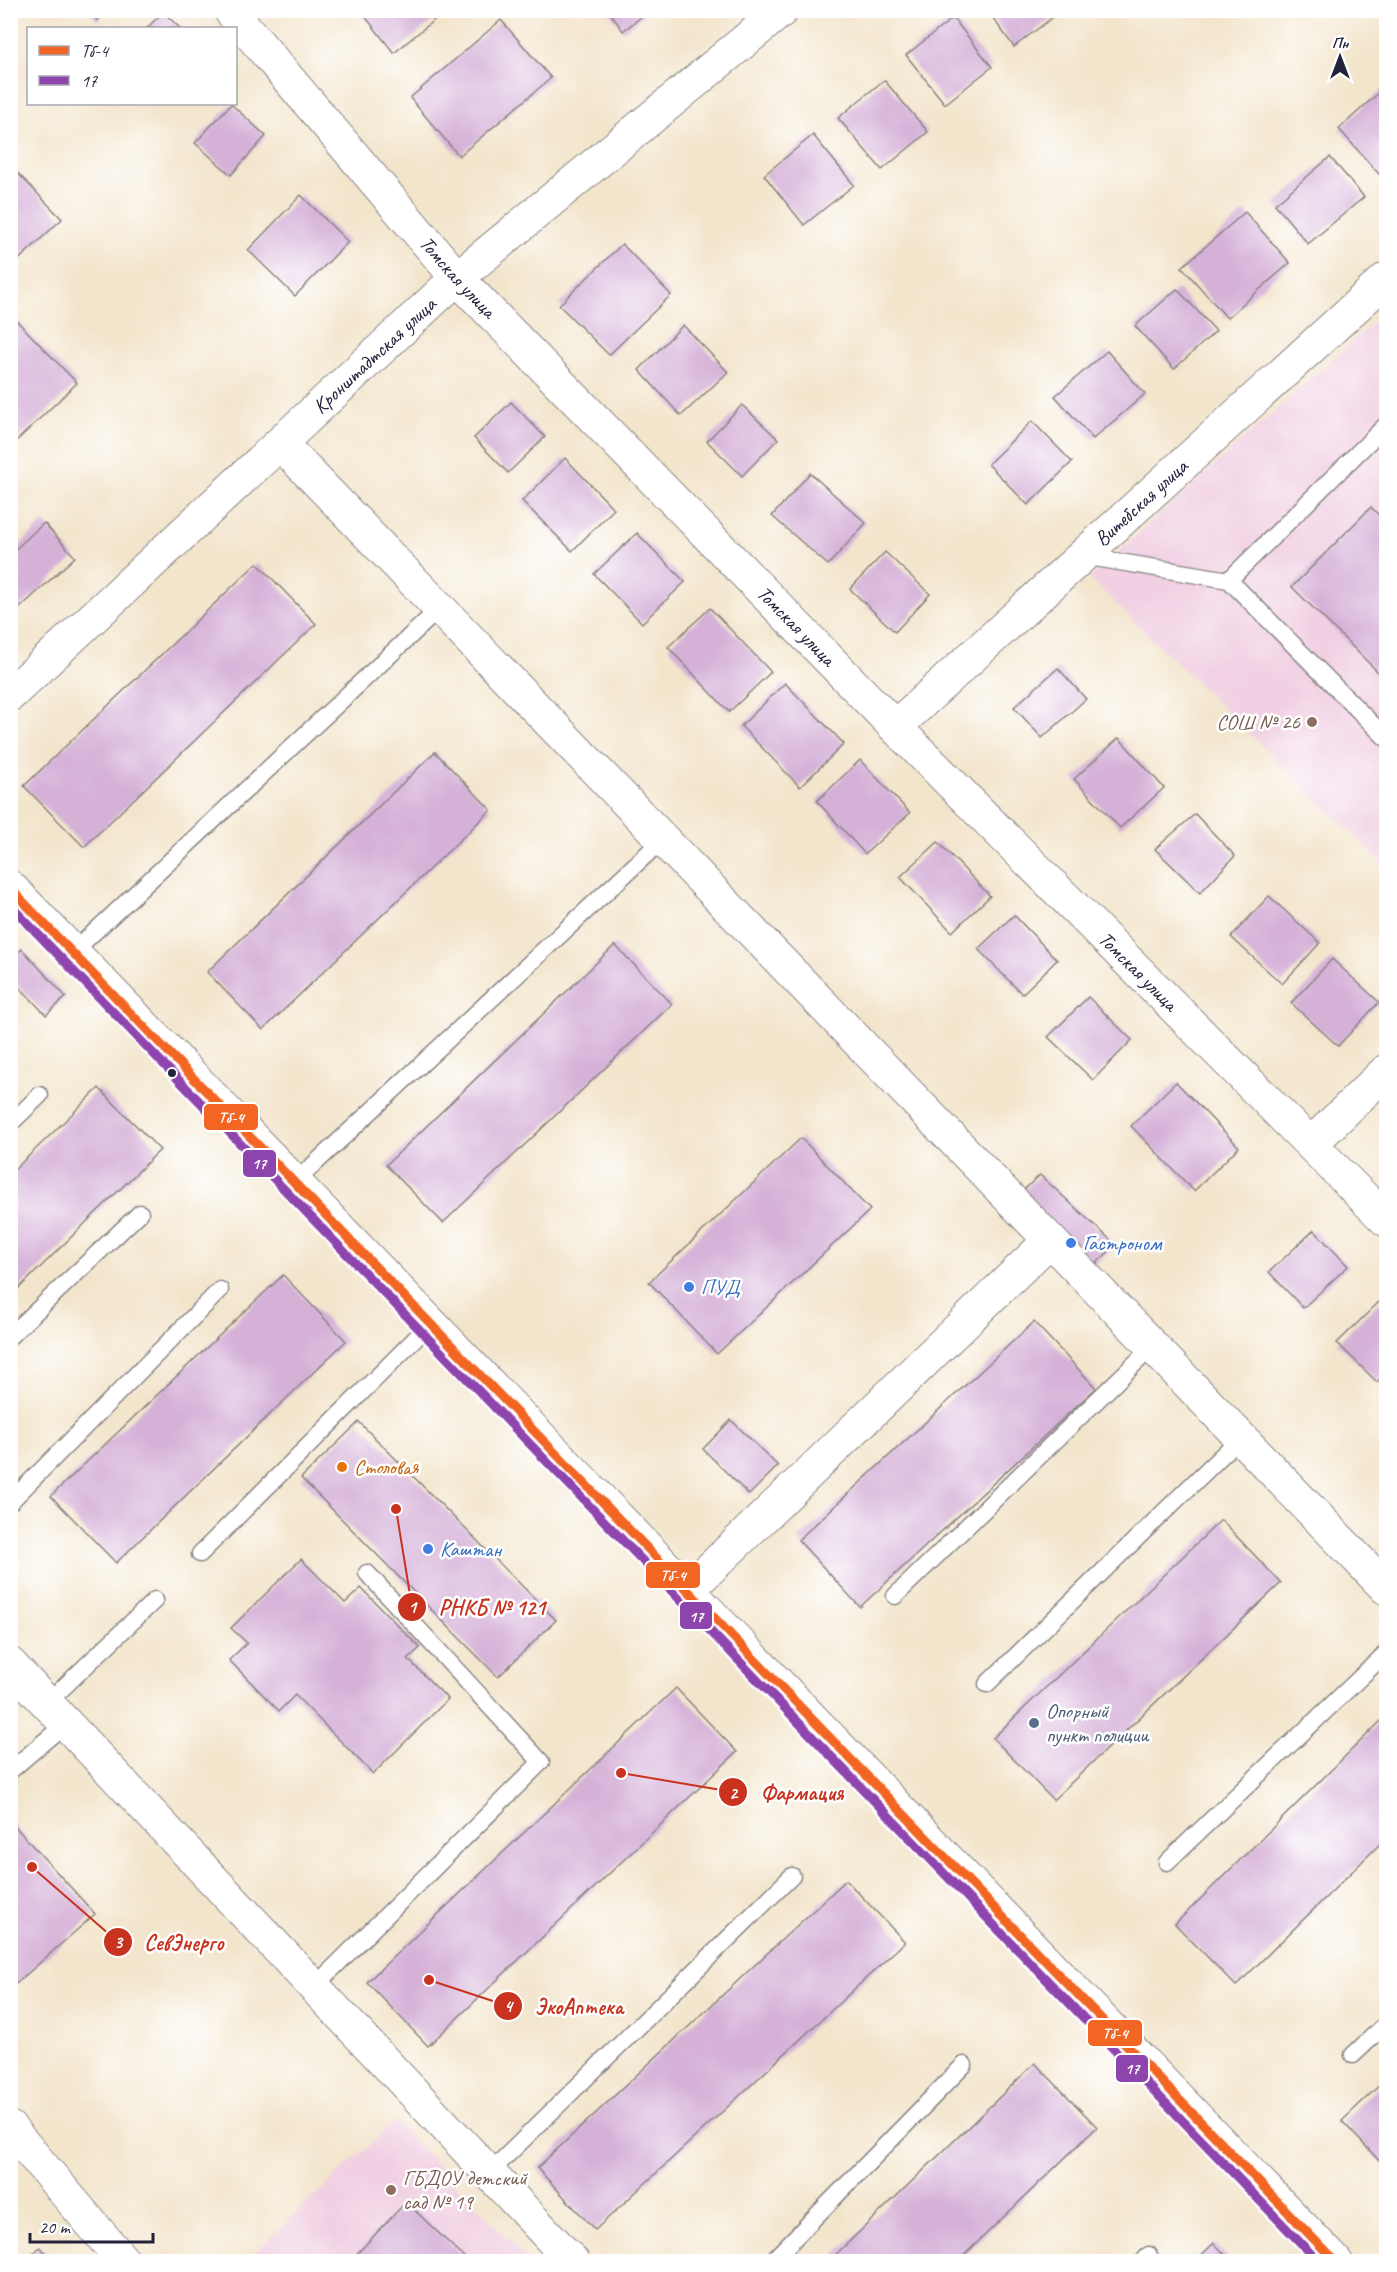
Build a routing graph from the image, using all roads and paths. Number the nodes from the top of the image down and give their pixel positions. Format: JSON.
{"nodes":[{"id":1,"x":230,"y":10,"type":"edge"},
{"id":2,"x":782,"y":10,"type":"edge"},
{"id":3,"x":457,"y":278,"type":"junction"},
{"id":4,"x":1386,"y":279,"type":"edge"},
{"id":5,"x":1386,"y":425,"type":"edge"},
{"id":6,"x":280,"y":443,"type":"junction"},
{"id":7,"x":1082,"y":556,"type":"junction"},
{"id":8,"x":1229,"y":580,"type":"junction"},
{"id":9,"x":440,"y":608,"type":"junction"},
{"id":10,"x":10,"y":694,"type":"edge"},
{"id":11,"x":895,"y":727,"type":"junction"},
{"id":12,"x":1386,"y":738,"type":"edge"},
{"id":13,"x":663,"y":839,"type":"junction"},
{"id":14,"x":10,"y":887,"type":"edge"},
{"id":15,"x":73,"y":952,"type":"junction"},
{"id":16,"x":1386,"y":1071,"type":"edge"},
{"id":17,"x":40,"y":1095,"type":"dead end"},
{"id":18,"x":10,"y":1124,"type":"edge"},
{"id":19,"x":1311,"y":1144,"type":"junction"},
{"id":20,"x":295,"y":1182,"type":"junction"},
{"id":21,"x":140,"y":1212,"type":"dead end"},
{"id":22,"x":1386,"y":1220,"type":"edge"},
{"id":23,"x":1050,"y":1240,"type":"junction"},
{"id":24,"x":220,"y":1290,"type":"dead end"},
{"id":25,"x":431,"y":1323,"type":"junction"},
{"id":26,"x":10,"y":1336,"type":"edge"},
{"id":27,"x":1153,"y":1346,"type":"junction"},
{"id":28,"x":1241,"y":1437,"type":"junction"},
{"id":29,"x":10,"y":1502,"type":"edge"},
{"id":30,"x":200,"y":1554,"type":"dead end"},
{"id":31,"x":367,"y":1573,"type":"dead end"},
{"id":32,"x":1386,"y":1588,"type":"edge"},
{"id":33,"x":688,"y":1590,"type":"junction"},
{"id":34,"x":895,"y":1596,"type":"dead end"},
{"id":35,"x":154,"y":1600,"type":"dead end"},
{"id":36,"x":1386,"y":1653,"type":"edge"},
{"id":37,"x":10,"y":1664,"type":"edge"},
{"id":38,"x":987,"y":1684,"type":"dead end"},
{"id":39,"x":57,"y":1713,"type":"junction"},
{"id":40,"x":10,"y":1771,"type":"edge"},
{"id":41,"x":1167,"y":1862,"type":"dead end"},
{"id":42,"x":792,"y":1876,"type":"dead end"},
{"id":43,"x":314,"y":1987,"type":"junction"},
{"id":44,"x":1386,"y":2024,"type":"edge"},
{"id":45,"x":1353,"y":2055,"type":"dead end"},
{"id":46,"x":964,"y":2065,"type":"dead end"},
{"id":47,"x":10,"y":2128,"type":"edge"},
{"id":48,"x":489,"y":2173,"type":"junction"},
{"id":49,"x":124,"y":2262,"type":"edge"},
{"id":50,"x":573,"y":2262,"type":"edge"},
{"id":51,"x":771,"y":2262,"type":"edge"},
{"id":52,"x":1336,"y":2262,"type":"edge"}],
"edges":[{"from":1,"to":3,"type":"street","name":"Томская улица"},
{"from":2,"to":3,"type":"street","name":"Кронштадтская улица"},
{"from":3,"to":6,"type":"street","name":"Кронштадтская улица"},
{"from":3,"to":11,"type":"street","name":"Томская улица"},
{"from":4,"to":7,"type":"street","name":"Витебская улица"},
{"from":5,"to":8,"type":"lane"},
{"from":6,"to":9,"type":"street"},
{"from":6,"to":10,"type":"street","name":"Кронштадтская улица"},
{"from":7,"to":8,"type":"lane"},
{"from":7,"to":11,"type":"street","name":"Витебская улица"},
{"from":8,"to":12,"type":"lane"},
{"from":9,"to":13,"type":"street"},
{"from":9,"to":15,"type":"lane"},
{"from":11,"to":19,"type":"street","name":"Томская улица"},
{"from":13,"to":20,"type":"lane"},
{"from":13,"to":23,"type":"street"},
{"from":14,"to":15,"type":"street"},
{"from":15,"to":20,"type":"street"},
{"from":16,"to":19,"type":"street"},
{"from":17,"to":18,"type":"lane"},
{"from":19,"to":22,"type":"street","name":"Томская улица"},
{"from":20,"to":25,"type":"street"},
{"from":21,"to":26,"type":"lane"},
{"from":23,"to":27,"type":"street"},
{"from":23,"to":33,"type":"street"},
{"from":24,"to":29,"type":"lane"},
{"from":25,"to":30,"type":"lane"},
{"from":25,"to":33,"type":"street"},
{"from":27,"to":28,"type":"street"},
{"from":27,"to":34,"type":"lane"},
{"from":28,"to":32,"type":"street"},
{"from":28,"to":38,"type":"lane"},
{"from":31,"to":43,"type":"lane"},
{"from":33,"to":52,"type":"street"},
{"from":35,"to":39,"type":"lane"},
{"from":36,"to":41,"type":"lane"},
{"from":37,"to":39,"type":"street"},
{"from":39,"to":40,"type":"lane"},
{"from":39,"to":43,"type":"street"},
{"from":42,"to":48,"type":"lane"},
{"from":43,"to":48,"type":"street"},
{"from":44,"to":45,"type":"lane"},
{"from":46,"to":51,"type":"lane"},
{"from":47,"to":49,"type":"street"},
{"from":48,"to":50,"type":"street"}]}
